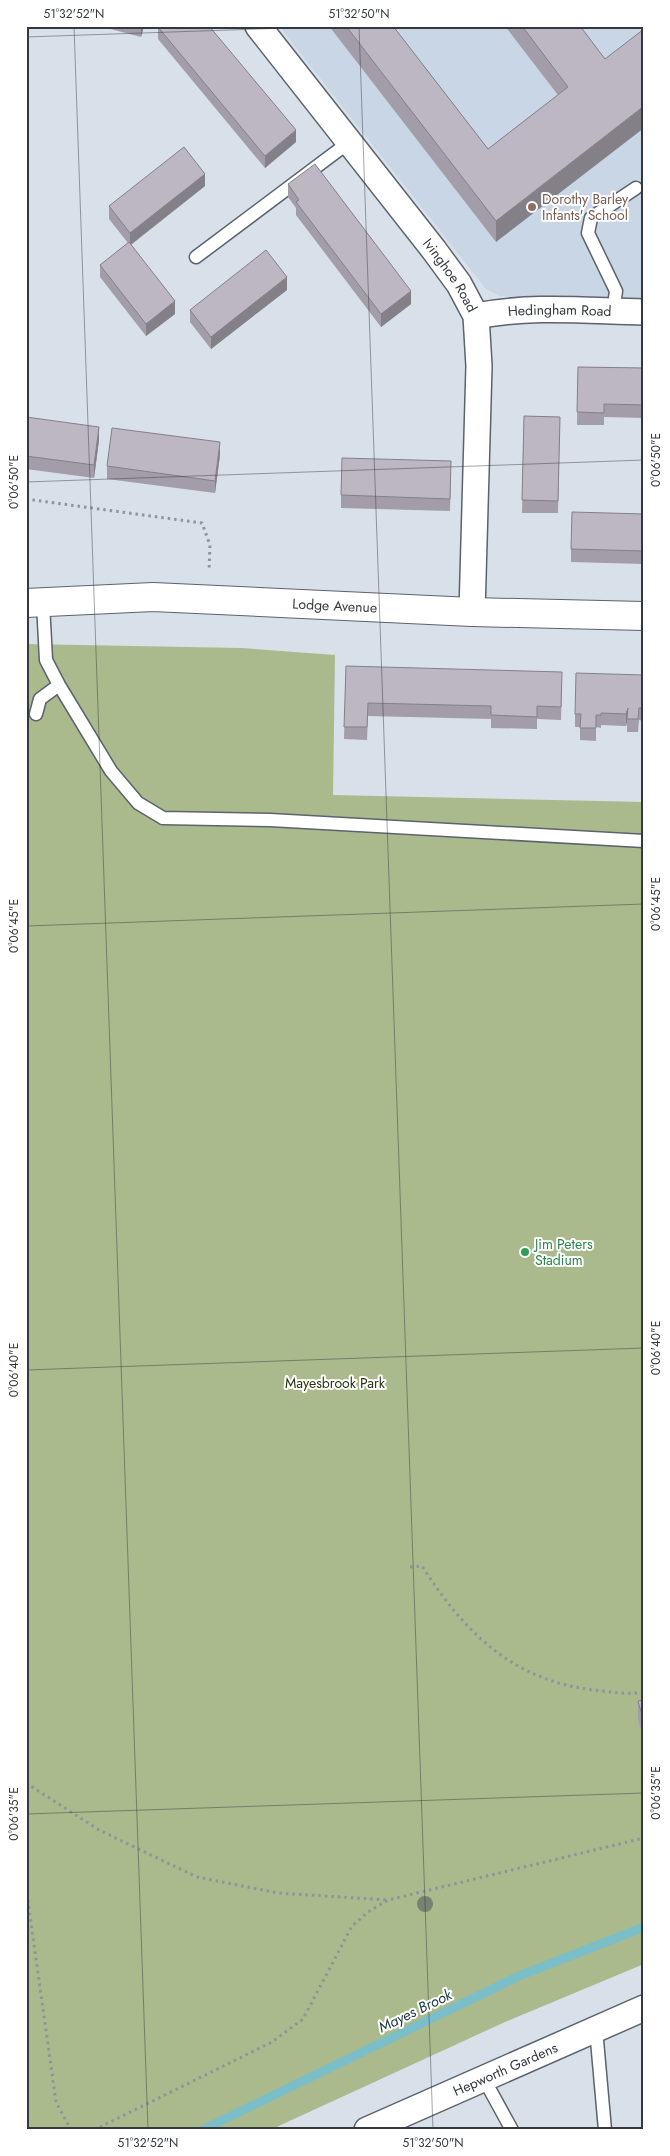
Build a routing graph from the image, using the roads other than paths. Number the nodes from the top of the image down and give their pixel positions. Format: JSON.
{"nodes":[{"id":1,"x":258,"y":26,"type":"edge"},
{"id":2,"x":348,"y":143,"type":"junction"},
{"id":3,"x":636,"y":188,"type":"dead end"},
{"id":4,"x":196,"y":257,"type":"dead end"},
{"id":5,"x":614,"y":312,"type":"junction"},
{"id":6,"x":644,"y":312,"type":"edge"},
{"id":7,"x":476,"y":316,"type":"junction"},
{"id":8,"x":35,"y":603,"type":"edge"},
{"id":9,"x":472,"y":612,"type":"junction"},
{"id":10,"x":644,"y":616,"type":"edge"},
{"id":11,"x":59,"y":685,"type":"junction"},
{"id":12,"x":36,"y":714,"type":"dead end"},
{"id":13,"x":644,"y":841,"type":"edge"},
{"id":14,"x":644,"y":2008,"type":"edge"},
{"id":15,"x":596,"y":2029,"type":"junction"},
{"id":16,"x":484,"y":2079,"type":"junction"},
{"id":17,"x":368,"y":2130,"type":"edge"},
{"id":18,"x":512,"y":2130,"type":"edge"},
{"id":19,"x":606,"y":2130,"type":"edge"}],
"edges":[{"from":1,"to":2,"type":"street","name":"Ivinghoe Road"},
{"from":2,"to":4,"type":"lane"},
{"from":2,"to":7,"type":"street","name":"Ivinghoe Road"},
{"from":3,"to":5,"type":"lane"},
{"from":5,"to":6,"type":"street","name":"Hedingham Road"},
{"from":5,"to":7,"type":"street","name":"Hedingham Road"},
{"from":7,"to":9,"type":"street","name":"Ivinghoe Road"},
{"from":8,"to":9,"type":"street","name":"Lodge Avenue"},
{"from":8,"to":11,"type":"lane"},
{"from":9,"to":10,"type":"street","name":"Lodge Avenue"},
{"from":11,"to":12,"type":"lane"},
{"from":11,"to":13,"type":"lane"},
{"from":14,"to":15,"type":"street","name":"Hepworth Gardens"},
{"from":15,"to":16,"type":"street","name":"Hepworth Gardens"},
{"from":15,"to":19,"type":"lane"},
{"from":16,"to":17,"type":"street","name":"Hepworth Gardens"},
{"from":16,"to":18,"type":"lane"}]}
